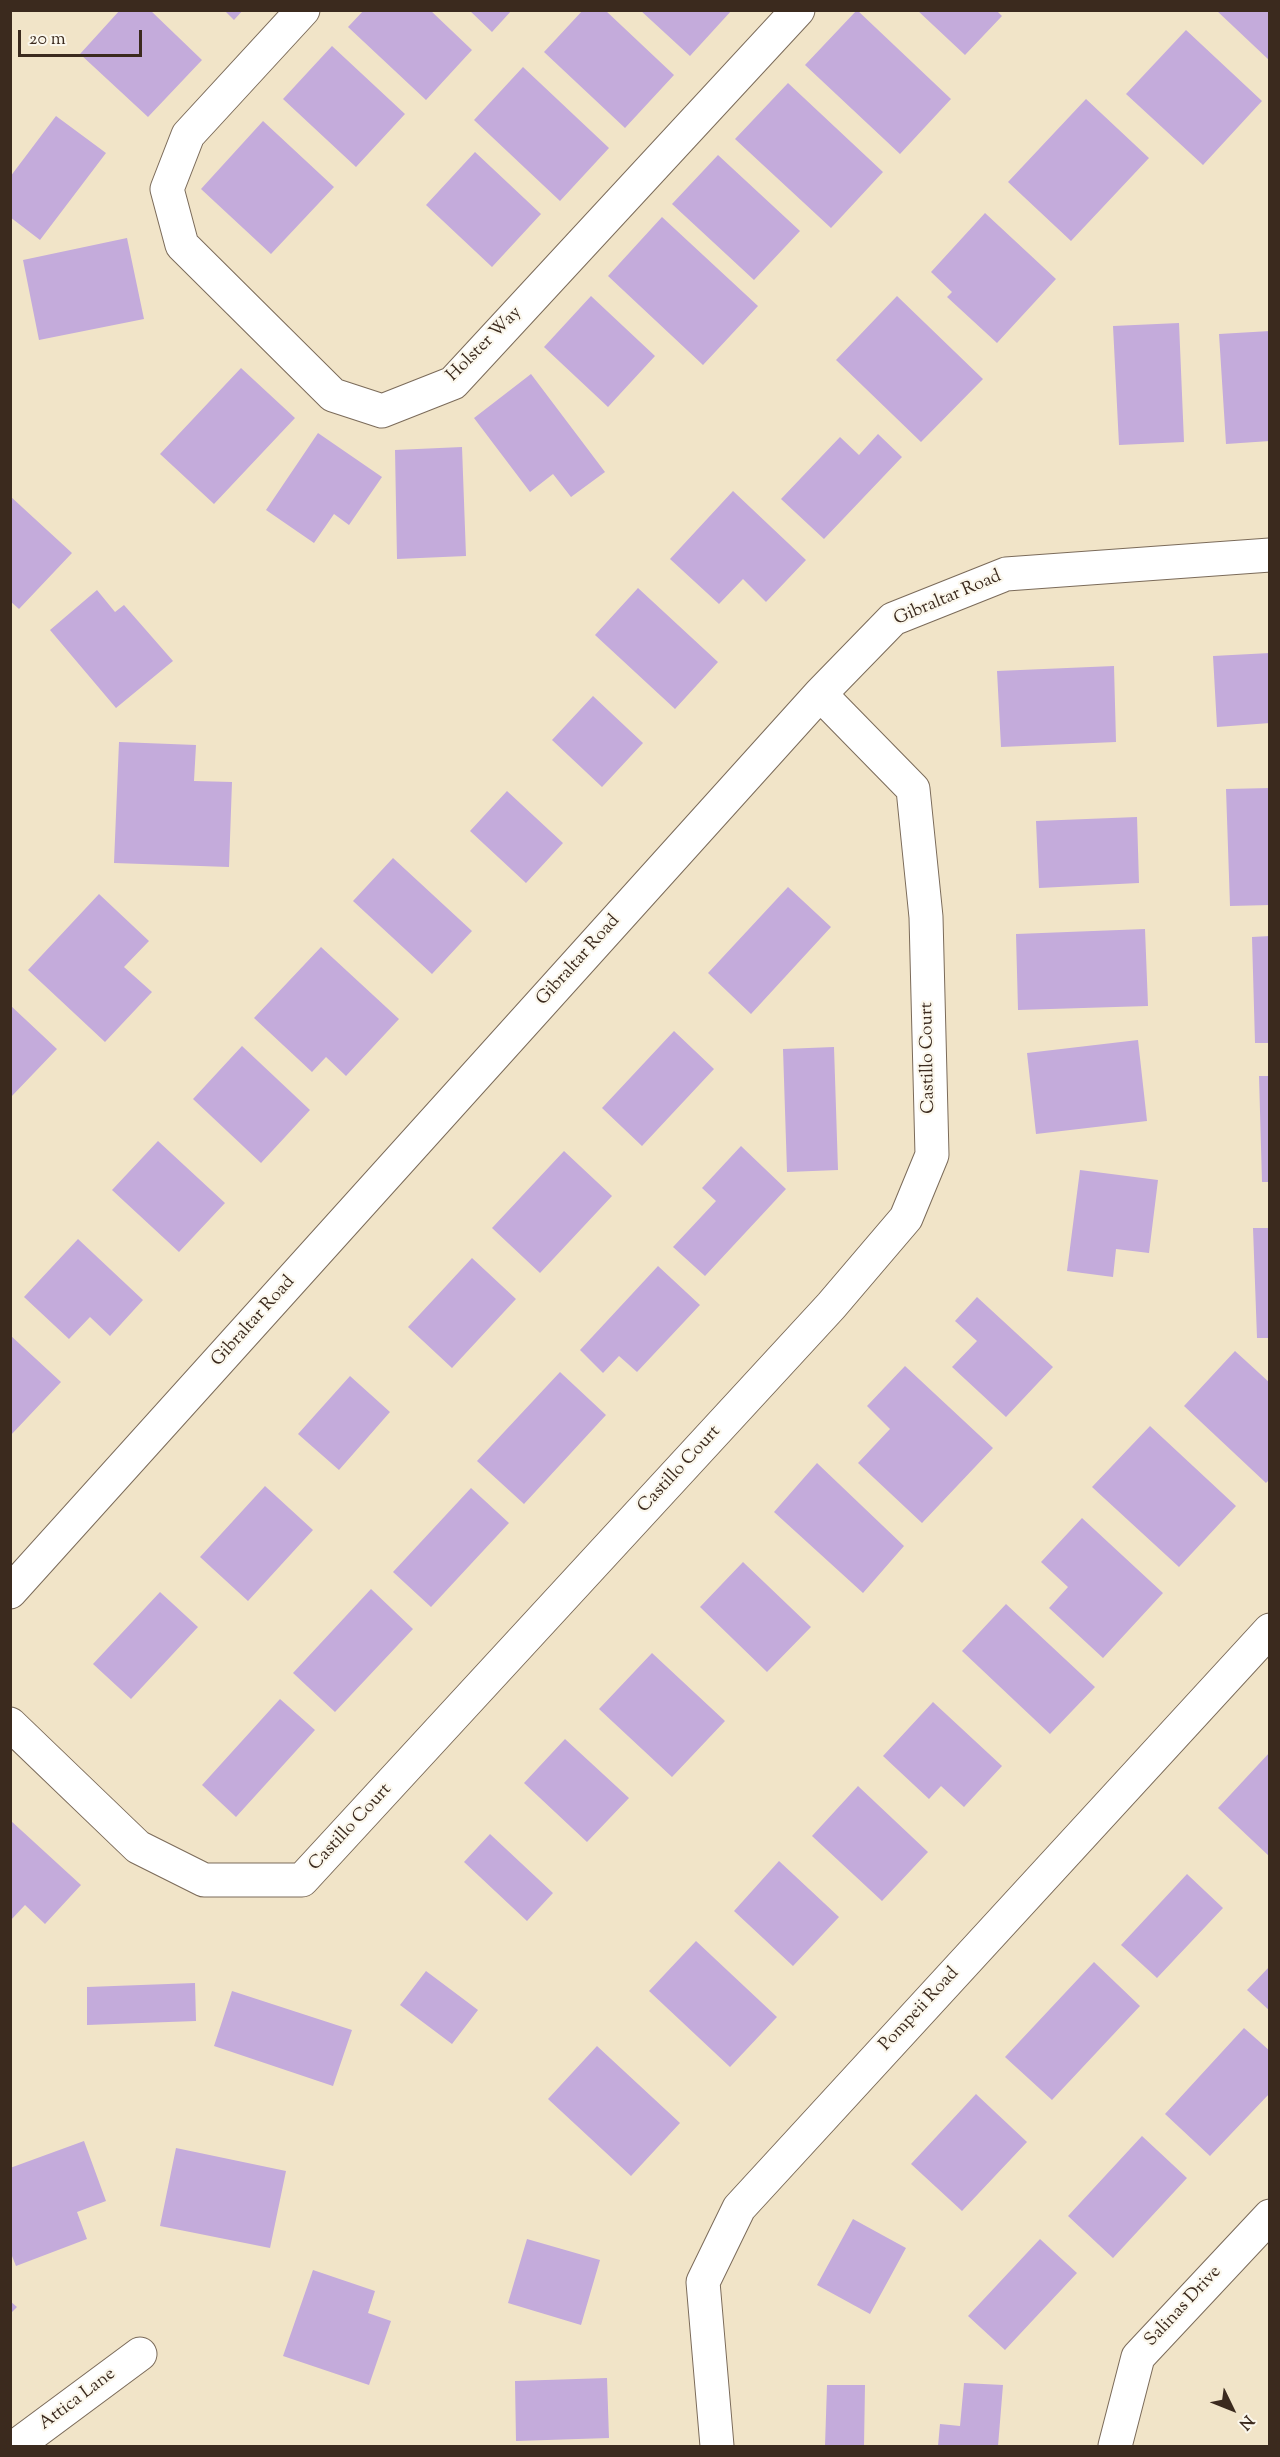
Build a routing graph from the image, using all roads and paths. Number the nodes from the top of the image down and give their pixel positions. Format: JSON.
{"nodes":[{"id":1,"x":303,"y":10,"type":"edge"},
{"id":2,"x":798,"y":10,"type":"edge"},
{"id":3,"x":1269,"y":555,"type":"edge"},
{"id":4,"x":820,"y":694,"type":"junction"},
{"id":5,"x":10,"y":1592,"type":"edge"},
{"id":6,"x":1269,"y":1629,"type":"edge"},
{"id":7,"x":10,"y":1724,"type":"edge"},
{"id":8,"x":1269,"y":2216,"type":"edge"},
{"id":9,"x":140,"y":2354,"type":"dead end"},
{"id":10,"x":16,"y":2446,"type":"edge"},
{"id":11,"x":717,"y":2446,"type":"edge"},
{"id":12,"x":1115,"y":2446,"type":"edge"}],
"edges":[{"from":1,"to":2,"type":"street","name":"Holster Way"},
{"from":3,"to":4,"type":"street","name":"Gibraltar Road"},
{"from":4,"to":5,"type":"street","name":"Gibraltar Road"},
{"from":4,"to":7,"type":"street","name":"Castillo Court"},
{"from":6,"to":11,"type":"street","name":"Pompeii Road"},
{"from":8,"to":12,"type":"street","name":"Salinas Drive"},
{"from":9,"to":10,"type":"street","name":"Attica Lane"}]}
